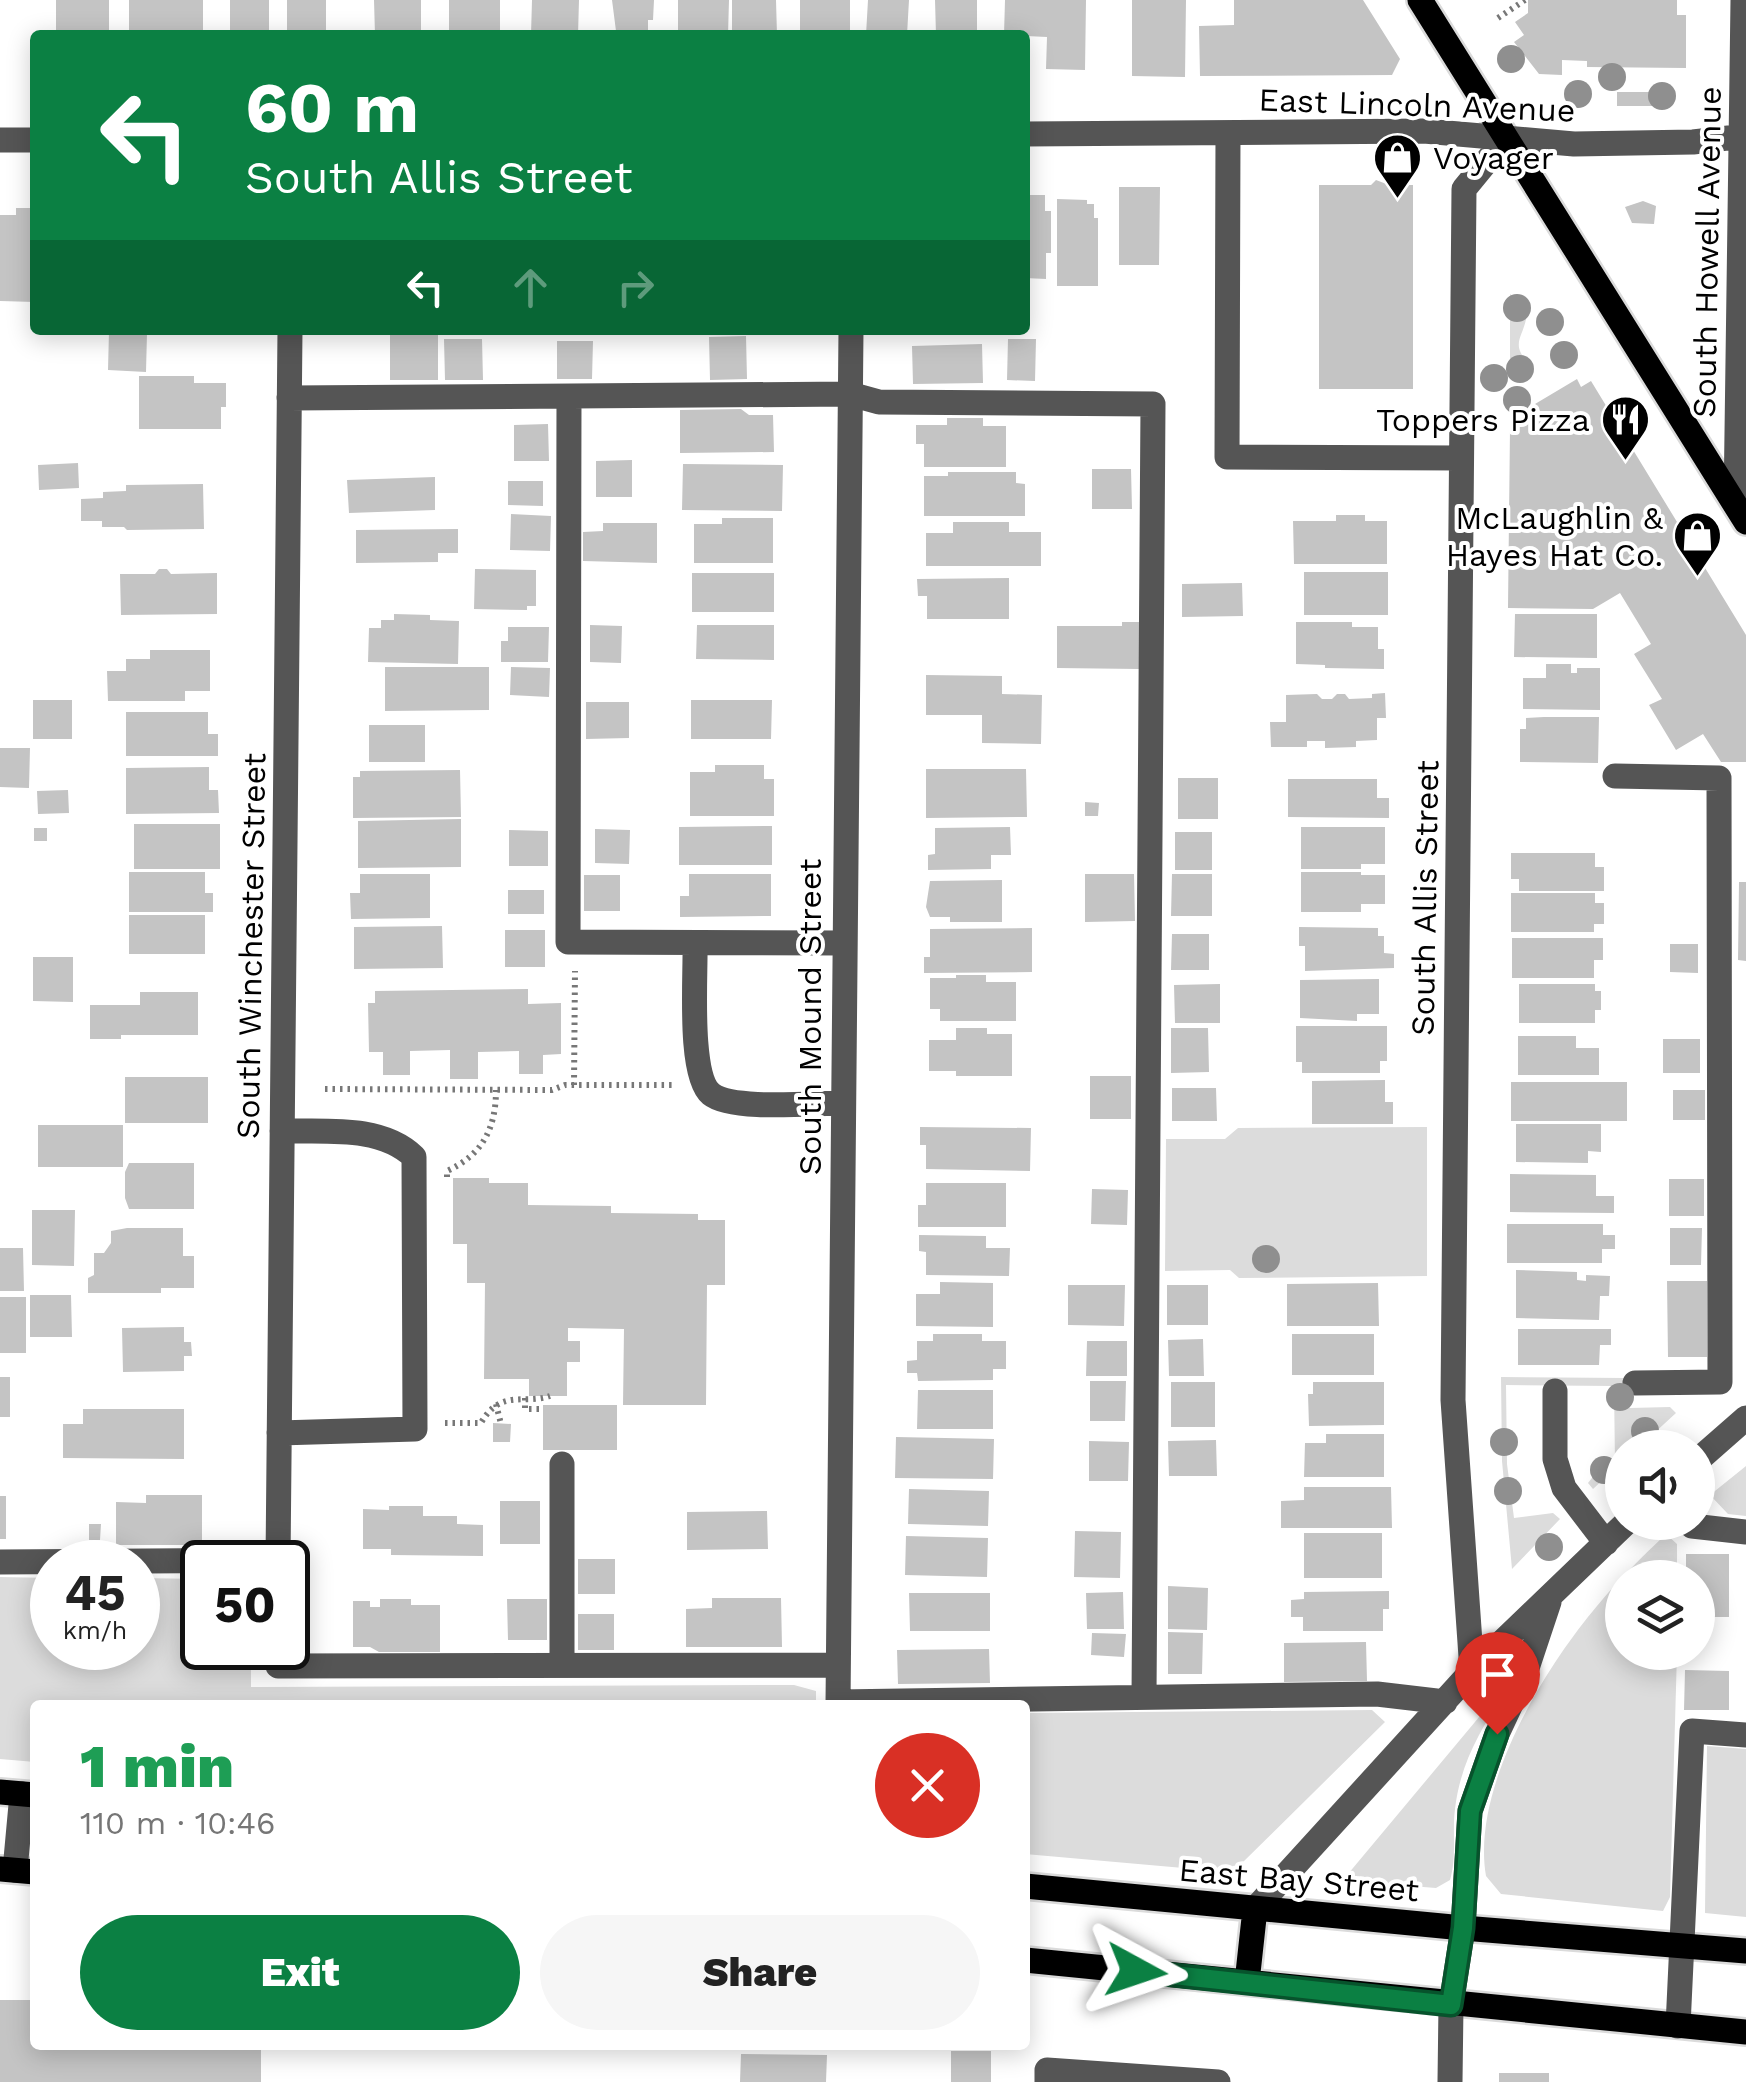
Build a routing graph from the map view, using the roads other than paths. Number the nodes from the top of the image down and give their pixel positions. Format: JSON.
{"nodes":[{"id":1,"x":1420,"y":0,"type":"edge"},
{"id":2,"x":1743,"y":0,"type":"edge"},
{"id":3,"x":1228,"y":132,"type":"junction"},
{"id":4,"x":1030,"y":134,"type":"edge"},
{"id":5,"x":1743,"y":136,"type":"edge"},
{"id":6,"x":1505,"y":139,"type":"junction"},
{"id":7,"x":0,"y":140,"type":"edge"},
{"id":8,"x":30,"y":140,"type":"edge"},
{"id":9,"x":1742,"y":298,"type":"edge"},
{"id":10,"x":290,"y":335,"type":"edge"},
{"id":11,"x":850,"y":335,"type":"edge"},
{"id":12,"x":850,"y":394,"type":"junction"},
{"id":13,"x":569,"y":397,"type":"junction"},
{"id":14,"x":289,"y":398,"type":"junction"},
{"id":15,"x":1461,"y":458,"type":"junction"},
{"id":16,"x":1741,"y":514,"type":"edge"},
{"id":17,"x":1615,"y":776,"type":"dead end"},
{"id":18,"x":1720,"y":860,"type":"junction"},
{"id":19,"x":1746,"y":860,"type":"edge"},
{"id":20,"x":696,"y":942,"type":"junction"},
{"id":21,"x":843,"y":943,"type":"junction"},
{"id":22,"x":842,"y":1103,"type":"junction"},
{"id":23,"x":282,"y":1131,"type":"junction"},
{"id":24,"x":1720,"y":1382,"type":"junction"},
{"id":25,"x":1635,"y":1383,"type":"dead end"},
{"id":26,"x":1555,"y":1391,"type":"dead end"},
{"id":27,"x":1746,"y":1417,"type":"edge"},
{"id":28,"x":280,"y":1433,"type":"junction"},
{"id":29,"x":1715,"y":1445,"type":"edge"},
{"id":30,"x":562,"y":1464,"type":"dead end"},
{"id":31,"x":1715,"y":1529,"type":"edge"},
{"id":32,"x":1746,"y":1532,"type":"edge"},
{"id":33,"x":278,"y":1540,"type":"edge"},
{"id":34,"x":1609,"y":1540,"type":"edge"},
{"id":35,"x":1606,"y":1543,"type":"junction"},
{"id":36,"x":0,"y":1562,"type":"edge"},
{"id":37,"x":180,"y":1562,"type":"edge"},
{"id":38,"x":1551,"y":1598,"type":"junction"},
{"id":39,"x":310,"y":1658,"type":"edge"},
{"id":40,"x":562,"y":1664,"type":"junction"},
{"id":41,"x":838,"y":1665,"type":"junction"},
{"id":42,"x":1472,"y":1672,"type":"junction"},
{"id":43,"x":1144,"y":1697,"type":"junction"},
{"id":44,"x":838,"y":1700,"type":"edge"},
{"id":45,"x":1013,"y":1700,"type":"edge"},
{"id":46,"x":1444,"y":1702,"type":"junction"},
{"id":47,"x":1746,"y":1735,"type":"edge"},
{"id":48,"x":19,"y":1794,"type":"edge"},
{"id":49,"x":17,"y":1870,"type":"edge"},
{"id":50,"x":1030,"y":1886,"type":"edge"},
{"id":51,"x":1255,"y":1908,"type":"junction"},
{"id":52,"x":1463,"y":1928,"type":"junction"},
{"id":53,"x":1682,"y":1946,"type":"junction"},
{"id":54,"x":1746,"y":1951,"type":"edge"},
{"id":55,"x":1030,"y":1960,"type":"edge"},
{"id":56,"x":1248,"y":1982,"type":"junction"},
{"id":57,"x":1451,"y":2005,"type":"junction"},
{"id":58,"x":1678,"y":2026,"type":"junction"},
{"id":59,"x":1746,"y":2032,"type":"edge"},
{"id":60,"x":1047,"y":2082,"type":"edge"},
{"id":61,"x":1218,"y":2082,"type":"edge"},
{"id":62,"x":1450,"y":2082,"type":"edge"}],
"edges":[{"from":1,"to":6,"type":"main road"},
{"from":2,"to":5,"type":"street","name":"South Howell Avenue"},
{"from":3,"to":4,"type":"street","name":"East Lincoln Avenue"},
{"from":3,"to":6,"type":"street","name":"East Lincoln Avenue"},
{"from":3,"to":15,"type":"street"},
{"from":5,"to":6,"type":"street","name":"East Lincoln Avenue"},
{"from":5,"to":9,"type":"street","name":"South Howell Avenue"},
{"from":6,"to":15,"type":"street","name":"South Allis Street"},
{"from":6,"to":16,"type":"main road"},
{"from":7,"to":8,"type":"street"},
{"from":9,"to":16,"type":"street","name":"South Howell Avenue"},
{"from":10,"to":14,"type":"street","name":"South Winchester Street"},
{"from":11,"to":12,"type":"street","name":"South Mound Street"},
{"from":12,"to":13,"type":"street"},
{"from":12,"to":21,"type":"street","name":"South Mound Street"},
{"from":12,"to":43,"type":"street"},
{"from":13,"to":14,"type":"street"},
{"from":13,"to":20,"type":"street"},
{"from":14,"to":23,"type":"street","name":"South Winchester Street"},
{"from":15,"to":42,"type":"street","name":"South Allis Street"},
{"from":17,"to":18,"type":"street"},
{"from":18,"to":19,"type":"street"},
{"from":18,"to":24,"type":"street"},
{"from":20,"to":21,"type":"street"},
{"from":20,"to":22,"type":"street"},
{"from":21,"to":22,"type":"street","name":"South Mound Street"},
{"from":22,"to":41,"type":"street","name":"South Mound Street"},
{"from":23,"to":28,"type":"street","name":"South Winchester Street"},
{"from":23,"to":28,"type":"street"},
{"from":24,"to":25,"type":"street"},
{"from":24,"to":27,"type":"street"},
{"from":26,"to":35,"type":"street"},
{"from":27,"to":29,"type":"street"},
{"from":28,"to":33,"type":"street","name":"South Winchester Street"},
{"from":30,"to":40,"type":"street"},
{"from":31,"to":32,"type":"street"},
{"from":34,"to":35,"type":"street"},
{"from":35,"to":38,"type":"street"},
{"from":36,"to":37,"type":"street"},
{"from":38,"to":42,"type":"street"},
{"from":38,"to":52,"type":"street"},
{"from":39,"to":40,"type":"street"},
{"from":40,"to":41,"type":"street"},
{"from":41,"to":44,"type":"street","name":"South Mound Street"},
{"from":42,"to":46,"type":"street"},
{"from":43,"to":45,"type":"street"},
{"from":43,"to":46,"type":"street"},
{"from":46,"to":51,"type":"street"},
{"from":47,"to":53,"type":"street"},
{"from":48,"to":49,"type":"street"},
{"from":50,"to":51,"type":"main road","name":"East Bay Street"},
{"from":51,"to":52,"type":"main road","name":"East Bay Street"},
{"from":51,"to":56,"type":"main road"},
{"from":52,"to":53,"type":"main road","name":"East Bay Street"},
{"from":52,"to":57,"type":"street"},
{"from":53,"to":54,"type":"main road","name":"East Bay Street"},
{"from":53,"to":58,"type":"street"},
{"from":55,"to":56,"type":"main road"},
{"from":56,"to":57,"type":"main road"},
{"from":57,"to":58,"type":"main road"},
{"from":57,"to":62,"type":"street"},
{"from":58,"to":59,"type":"main road"},
{"from":60,"to":61,"type":"street"}]}
